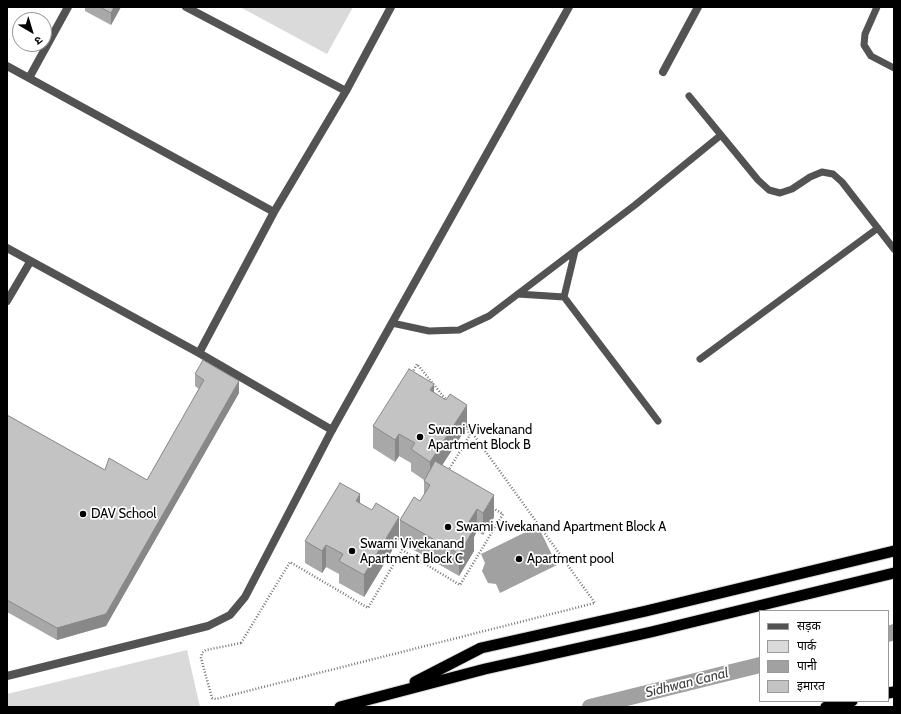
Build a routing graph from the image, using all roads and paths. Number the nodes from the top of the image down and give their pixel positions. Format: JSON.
{"nodes":[{"id":1,"x":68,"y":7,"type":"edge"},
{"id":2,"x":186,"y":7,"type":"edge"},
{"id":3,"x":392,"y":7,"type":"edge"},
{"id":4,"x":569,"y":7,"type":"edge"},
{"id":5,"x":698,"y":7,"type":"edge"},
{"id":6,"x":877,"y":7,"type":"edge"},
{"id":7,"x":7,"y":66,"type":"edge"},
{"id":8,"x":894,"y":68,"type":"edge"},
{"id":9,"x":663,"y":72,"type":"dead end"},
{"id":10,"x":29,"y":78,"type":"junction"},
{"id":11,"x":346,"y":91,"type":"junction"},
{"id":12,"x":689,"y":96,"type":"dead end"},
{"id":13,"x":721,"y":135,"type":"junction"},
{"id":14,"x":274,"y":212,"type":"junction"},
{"id":15,"x":878,"y":228,"type":"junction"},
{"id":16,"x":7,"y":248,"type":"edge"},
{"id":17,"x":894,"y":249,"type":"edge"},
{"id":18,"x":575,"y":251,"type":"junction"},
{"id":19,"x":30,"y":262,"type":"junction"},
{"id":20,"x":518,"y":294,"type":"junction"},
{"id":21,"x":564,"y":297,"type":"junction"},
{"id":22,"x":7,"y":301,"type":"edge"},
{"id":23,"x":392,"y":323,"type":"junction"},
{"id":24,"x":199,"y":353,"type":"junction"},
{"id":25,"x":700,"y":359,"type":"dead end"},
{"id":26,"x":410,"y":375,"type":"edge"},
{"id":27,"x":452,"y":406,"type":"edge"},
{"id":28,"x":461,"y":420,"type":"edge"},
{"id":29,"x":658,"y":421,"type":"dead end"},
{"id":30,"x":467,"y":425,"type":"junction"},
{"id":31,"x":332,"y":430,"type":"junction"},
{"id":32,"x":447,"y":473,"type":"edge"},
{"id":33,"x":490,"y":507,"type":"edge"},
{"id":34,"x":894,"y":551,"type":"edge"},
{"id":35,"x":894,"y":573,"type":"edge"},
{"id":36,"x":7,"y":676,"type":"edge"},
{"id":37,"x":399,"y":691,"type":"junction"},
{"id":38,"x":848,"y":702,"type":"edge"},
{"id":39,"x":340,"y":707,"type":"edge"},
{"id":40,"x":826,"y":707,"type":"edge"}],
"edges":[{"from":1,"to":10,"type":"street"},
{"from":2,"to":11,"type":"street"},
{"from":3,"to":11,"type":"street"},
{"from":4,"to":23,"type":"street"},
{"from":5,"to":9,"type":"street"},
{"from":6,"to":8,"type":"lane"},
{"from":7,"to":10,"type":"street"},
{"from":10,"to":14,"type":"street"},
{"from":11,"to":14,"type":"street"},
{"from":12,"to":13,"type":"lane"},
{"from":13,"to":15,"type":"lane"},
{"from":13,"to":18,"type":"lane"},
{"from":14,"to":24,"type":"street"},
{"from":15,"to":17,"type":"lane"},
{"from":15,"to":25,"type":"lane"},
{"from":16,"to":19,"type":"street"},
{"from":18,"to":20,"type":"lane"},
{"from":18,"to":21,"type":"lane"},
{"from":19,"to":22,"type":"street"},
{"from":19,"to":24,"type":"street"},
{"from":20,"to":21,"type":"lane"},
{"from":20,"to":23,"type":"lane"},
{"from":21,"to":29,"type":"lane"},
{"from":23,"to":31,"type":"street"},
{"from":24,"to":31,"type":"street"},
{"from":26,"to":27,"type":"path"},
{"from":28,"to":30,"type":"path"},
{"from":30,"to":32,"type":"path"},
{"from":30,"to":33,"type":"path"},
{"from":31,"to":36,"type":"street"},
{"from":34,"to":37,"type":"highway"},
{"from":35,"to":37,"type":"highway"},
{"from":37,"to":39,"type":"highway"},
{"from":38,"to":40,"type":"highway"}]}
